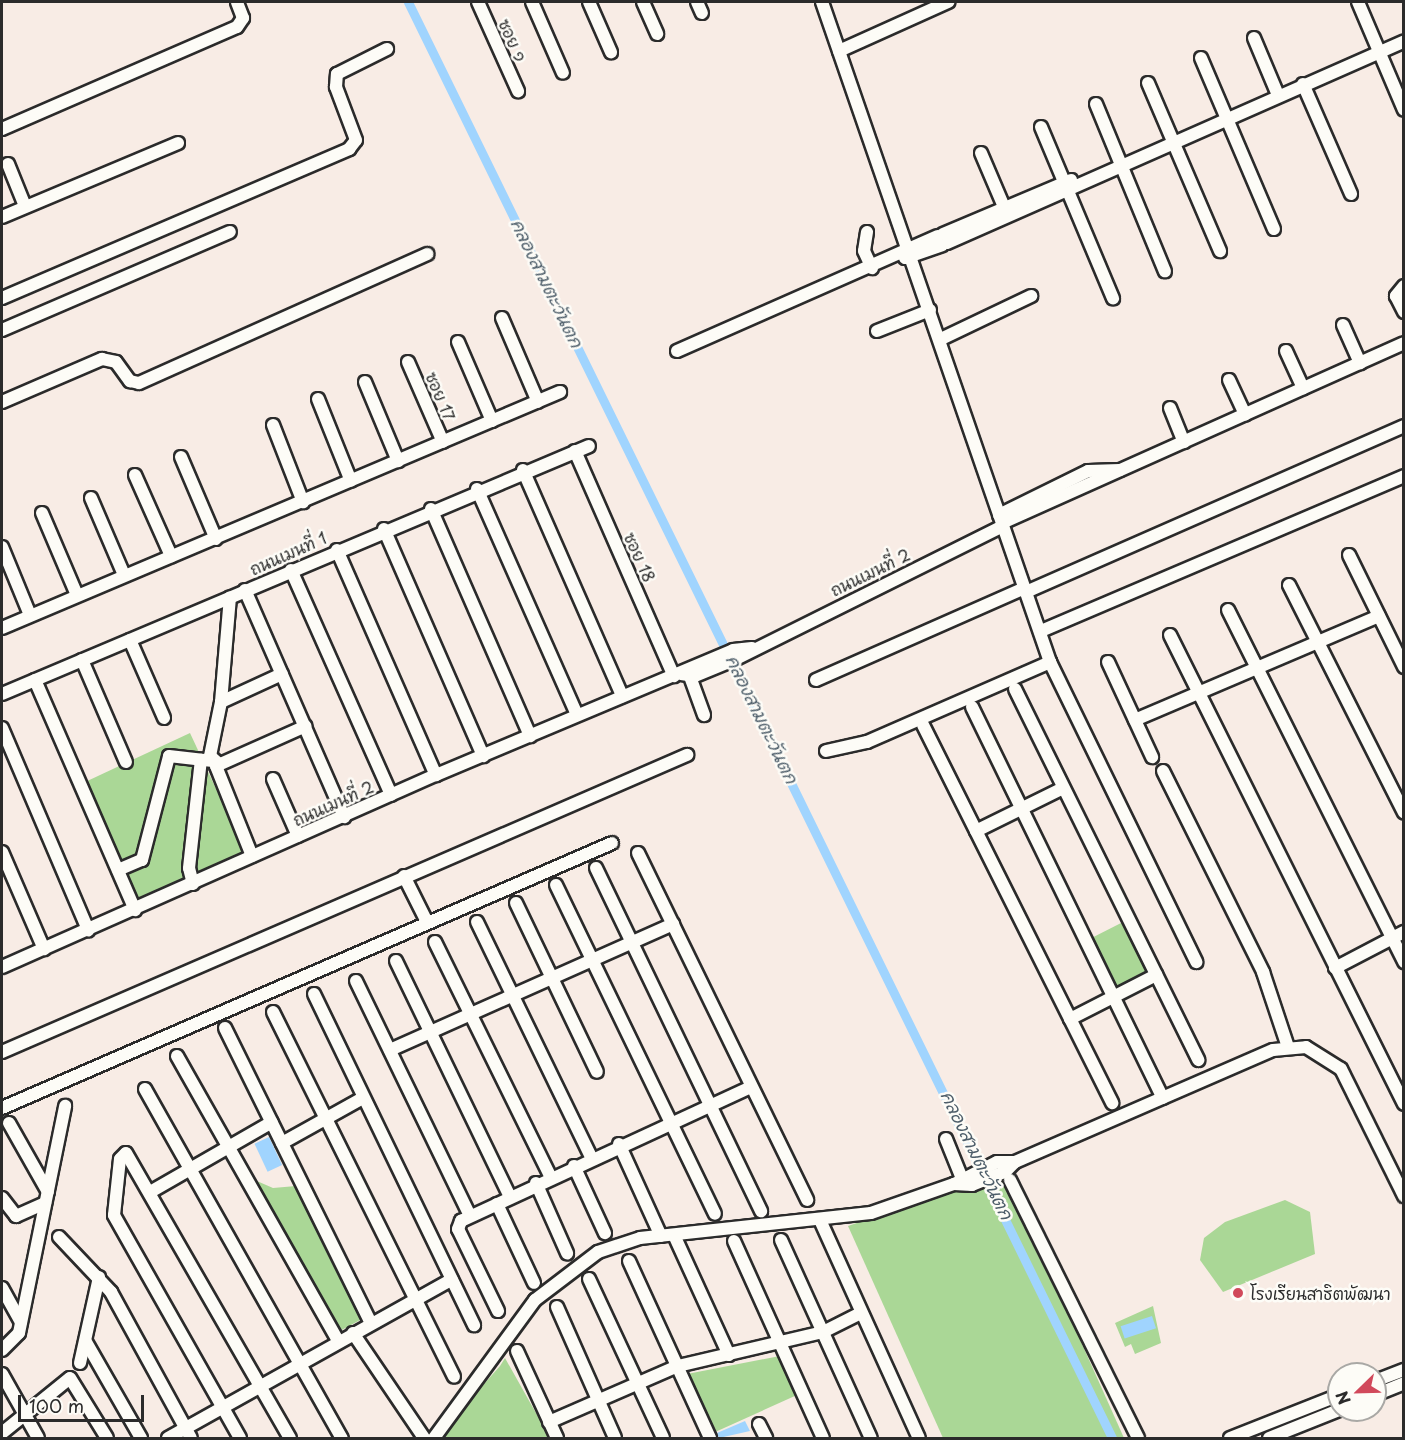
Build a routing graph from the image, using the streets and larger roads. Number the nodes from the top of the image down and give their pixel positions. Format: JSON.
{"nodes":[{"id":1,"x":237,"y":2,"type":"edge"},
{"id":2,"x":478,"y":2,"type":"edge"},
{"id":3,"x":532,"y":2,"type":"edge"},
{"id":4,"x":589,"y":2,"type":"edge"},
{"id":5,"x":643,"y":2,"type":"edge"},
{"id":6,"x":822,"y":2,"type":"edge"},
{"id":7,"x":948,"y":2,"type":"edge"},
{"id":8,"x":1358,"y":2,"type":"edge"},
{"id":9,"x":657,"y":34,"type":"dead end"},
{"id":10,"x":1254,"y":38,"type":"dead end"},
{"id":11,"x":1404,"y":42,"type":"edge"},
{"id":12,"x":387,"y":49,"type":"dead end"},
{"id":13,"x":839,"y":51,"type":"junction"},
{"id":14,"x":611,"y":52,"type":"dead end"},
{"id":15,"x":1379,"y":52,"type":"junction"},
{"id":16,"x":1201,"y":58,"type":"dead end"},
{"id":17,"x":563,"y":73,"type":"dead end"},
{"id":18,"x":1148,"y":83,"type":"dead end"},
{"id":19,"x":1303,"y":84,"type":"junction"},
{"id":20,"x":518,"y":91,"type":"dead end"},
{"id":21,"x":1278,"y":94,"type":"junction"},
{"id":22,"x":1096,"y":104,"type":"dead end"},
{"id":23,"x":1404,"y":110,"type":"edge"},
{"id":24,"x":1226,"y":117,"type":"junction"},
{"id":25,"x":1041,"y":127,"type":"dead end"},
{"id":26,"x":2,"y":129,"type":"edge"},
{"id":27,"x":1173,"y":140,"type":"junction"},
{"id":28,"x":178,"y":143,"type":"dead end"},
{"id":29,"x":981,"y":153,"type":"dead end"},
{"id":30,"x":1120,"y":163,"type":"junction"},
{"id":31,"x":8,"y":164,"type":"dead end"},
{"id":32,"x":1066,"y":186,"type":"junction"},
{"id":33,"x":1351,"y":194,"type":"dead end"},
{"id":34,"x":25,"y":206,"type":"junction"},
{"id":35,"x":1004,"y":207,"type":"junction"},
{"id":36,"x":2,"y":217,"type":"edge"},
{"id":37,"x":1274,"y":229,"type":"dead end"},
{"id":38,"x":230,"y":232,"type":"dead end"},
{"id":39,"x":867,"y":232,"type":"dead end"},
{"id":40,"x":942,"y":239,"type":"junction"},
{"id":41,"x":1220,"y":251,"type":"dead end"},
{"id":42,"x":910,"y":253,"type":"junction"},
{"id":43,"x":427,"y":254,"type":"dead end"},
{"id":44,"x":872,"y":268,"type":"junction"},
{"id":45,"x":1165,"y":271,"type":"dead end"},
{"id":46,"x":1404,"y":285,"type":"edge"},
{"id":47,"x":1031,"y":296,"type":"dead end"},
{"id":48,"x":2,"y":298,"type":"edge"},
{"id":49,"x":1113,"y":298,"type":"dead end"},
{"id":50,"x":930,"y":310,"type":"junction"},
{"id":51,"x":1404,"y":312,"type":"edge"},
{"id":52,"x":502,"y":318,"type":"dead end"},
{"id":53,"x":1343,"y":325,"type":"dead end"},
{"id":54,"x":2,"y":330,"type":"edge"},
{"id":55,"x":877,"y":331,"type":"dead end"},
{"id":56,"x":940,"y":339,"type":"junction"},
{"id":57,"x":458,"y":342,"type":"dead end"},
{"id":58,"x":1404,"y":343,"type":"edge"},
{"id":59,"x":677,"y":351,"type":"dead end"},
{"id":60,"x":1286,"y":351,"type":"dead end"},
{"id":61,"x":408,"y":362,"type":"dead end"},
{"id":62,"x":1360,"y":363,"type":"junction"},
{"id":63,"x":1229,"y":380,"type":"dead end"},
{"id":64,"x":365,"y":382,"type":"dead end"},
{"id":65,"x":1302,"y":388,"type":"junction"},
{"id":66,"x":560,"y":392,"type":"dead end"},
{"id":67,"x":318,"y":399,"type":"dead end"},
{"id":68,"x":2,"y":402,"type":"edge"},
{"id":69,"x":538,"y":402,"type":"junction"},
{"id":70,"x":1170,"y":408,"type":"dead end"},
{"id":71,"x":1245,"y":414,"type":"junction"},
{"id":72,"x":492,"y":421,"type":"junction"},
{"id":73,"x":273,"y":425,"type":"dead end"},
{"id":74,"x":1404,"y":426,"type":"edge"},
{"id":75,"x":442,"y":442,"type":"junction"},
{"id":76,"x":1184,"y":442,"type":"junction"},
{"id":77,"x":589,"y":446,"type":"dead end"},
{"id":78,"x":575,"y":451,"type":"junction"},
{"id":79,"x":181,"y":457,"type":"dead end"},
{"id":80,"x":398,"y":461,"type":"junction"},
{"id":81,"x":523,"y":470,"type":"junction"},
{"id":82,"x":135,"y":475,"type":"dead end"},
{"id":83,"x":1404,"y":476,"type":"edge"},
{"id":84,"x":351,"y":481,"type":"junction"},
{"id":85,"x":477,"y":489,"type":"junction"},
{"id":86,"x":91,"y":498,"type":"dead end"},
{"id":87,"x":303,"y":502,"type":"junction"},
{"id":88,"x":430,"y":509,"type":"junction"},
{"id":89,"x":42,"y":513,"type":"dead end"},
{"id":90,"x":1002,"y":521,"type":"junction"},
{"id":91,"x":384,"y":529,"type":"junction"},
{"id":92,"x":216,"y":539,"type":"junction"},
{"id":93,"x":2,"y":548,"type":"edge"},
{"id":94,"x":337,"y":550,"type":"junction"},
{"id":95,"x":1349,"y":555,"type":"dead end"},
{"id":96,"x":171,"y":556,"type":"junction"},
{"id":97,"x":291,"y":570,"type":"junction"},
{"id":98,"x":124,"y":575,"type":"junction"},
{"id":99,"x":1289,"y":585,"type":"dead end"},
{"id":100,"x":245,"y":590,"type":"junction"},
{"id":101,"x":1026,"y":590,"type":"junction"},
{"id":102,"x":77,"y":595,"type":"junction"},
{"id":103,"x":230,"y":597,"type":"junction"},
{"id":104,"x":1228,"y":610,"type":"dead end"},
{"id":105,"x":30,"y":615,"type":"junction"},
{"id":106,"x":1379,"y":616,"type":"junction"},
{"id":107,"x":2,"y":628,"type":"edge"},
{"id":108,"x":1041,"y":631,"type":"junction"},
{"id":109,"x":1170,"y":635,"type":"dead end"},
{"id":110,"x":129,"y":640,"type":"junction"},
{"id":111,"x":1317,"y":640,"type":"junction"},
{"id":112,"x":82,"y":660,"type":"junction"},
{"id":113,"x":1050,"y":662,"type":"junction"},
{"id":114,"x":1108,"y":663,"type":"dead end"},
{"id":115,"x":1404,"y":667,"type":"edge"},
{"id":116,"x":1256,"y":668,"type":"junction"},
{"id":117,"x":282,"y":674,"type":"junction"},
{"id":118,"x":683,"y":674,"type":"junction"},
{"id":119,"x":35,"y":680,"type":"junction"},
{"id":120,"x":816,"y":680,"type":"dead end"},
{"id":121,"x":1015,"y":688,"type":"dead end"},
{"id":122,"x":1198,"y":693,"type":"junction"},
{"id":123,"x":2,"y":694,"type":"edge"},
{"id":124,"x":622,"y":696,"type":"junction"},
{"id":125,"x":221,"y":702,"type":"junction"},
{"id":126,"x":972,"y":708,"type":"dead end"},
{"id":127,"x":704,"y":715,"type":"dead end"},
{"id":128,"x":577,"y":716,"type":"junction"},
{"id":129,"x":164,"y":718,"type":"dead end"},
{"id":130,"x":1135,"y":720,"type":"junction"},
{"id":131,"x":923,"y":725,"type":"dead end"},
{"id":132,"x":306,"y":726,"type":"junction"},
{"id":133,"x":2,"y":728,"type":"edge"},
{"id":134,"x":530,"y":736,"type":"junction"},
{"id":135,"x":826,"y":751,"type":"dead end"},
{"id":136,"x":687,"y":755,"type":"dead end"},
{"id":137,"x":483,"y":756,"type":"junction"},
{"id":138,"x":1152,"y":757,"type":"dead end"},
{"id":139,"x":211,"y":761,"type":"junction"},
{"id":140,"x":126,"y":762,"type":"dead end"},
{"id":141,"x":1163,"y":771,"type":"dead end"},
{"id":142,"x":436,"y":775,"type":"junction"},
{"id":143,"x":273,"y":779,"type":"dead end"},
{"id":144,"x":1064,"y":788,"type":"junction"},
{"id":145,"x":391,"y":795,"type":"junction"},
{"id":146,"x":1021,"y":809,"type":"junction"},
{"id":147,"x":1404,"y":813,"type":"edge"},
{"id":148,"x":344,"y":817,"type":"junction"},
{"id":149,"x":976,"y":831,"type":"junction"},
{"id":150,"x":298,"y":836,"type":"junction"},
{"id":151,"x":612,"y":843,"type":"dead end"},
{"id":152,"x":2,"y":852,"type":"edge"},
{"id":153,"x":638,"y":853,"type":"dead end"},
{"id":154,"x":252,"y":856,"type":"junction"},
{"id":155,"x":596,"y":868,"type":"dead end"},
{"id":156,"x":118,"y":870,"type":"junction"},
{"id":157,"x":404,"y":876,"type":"junction"},
{"id":158,"x":194,"y":884,"type":"junction"},
{"id":159,"x":556,"y":885,"type":"dead end"},
{"id":160,"x":516,"y":903,"type":"dead end"},
{"id":161,"x":135,"y":910,"type":"junction"},
{"id":162,"x":427,"y":922,"type":"junction"},
{"id":163,"x":477,"y":922,"type":"dead end"},
{"id":164,"x":673,"y":924,"type":"junction"},
{"id":165,"x":88,"y":930,"type":"junction"},
{"id":166,"x":1404,"y":932,"type":"edge"},
{"id":167,"x":1391,"y":938,"type":"junction"},
{"id":168,"x":435,"y":942,"type":"dead end"},
{"id":169,"x":633,"y":942,"type":"junction"},
{"id":170,"x":44,"y":949,"type":"junction"},
{"id":171,"x":396,"y":961,"type":"dead end"},
{"id":172,"x":594,"y":962,"type":"junction"},
{"id":173,"x":1196,"y":962,"type":"dead end"},
{"id":174,"x":1404,"y":962,"type":"edge"},
{"id":175,"x":2,"y":967,"type":"edge"},
{"id":176,"x":1335,"y":968,"type":"junction"},
{"id":177,"x":1156,"y":975,"type":"junction"},
{"id":178,"x":552,"y":978,"type":"junction"},
{"id":179,"x":356,"y":981,"type":"dead end"},
{"id":180,"x":314,"y":993,"type":"dead end"},
{"id":181,"x":510,"y":995,"type":"junction"},
{"id":182,"x":1113,"y":997,"type":"junction"},
{"id":183,"x":273,"y":1012,"type":"dead end"},
{"id":184,"x":470,"y":1014,"type":"junction"},
{"id":185,"x":1070,"y":1019,"type":"junction"},
{"id":186,"x":225,"y":1028,"type":"dead end"},
{"id":187,"x":431,"y":1033,"type":"junction"},
{"id":188,"x":1288,"y":1047,"type":"junction"},
{"id":189,"x":390,"y":1050,"type":"junction"},
{"id":190,"x":2,"y":1052,"type":"edge"},
{"id":191,"x":177,"y":1056,"type":"dead end"},
{"id":192,"x":1198,"y":1060,"type":"dead end"},
{"id":193,"x":597,"y":1072,"type":"dead end"},
{"id":194,"x":752,"y":1087,"type":"junction"},
{"id":195,"x":145,"y":1089,"type":"dead end"},
{"id":196,"x":363,"y":1098,"type":"junction"},
{"id":197,"x":1163,"y":1098,"type":"junction"},
{"id":198,"x":1112,"y":1103,"type":"dead end"},
{"id":199,"x":1404,"y":1104,"type":"edge"},
{"id":200,"x":65,"y":1106,"type":"dead end"},
{"id":201,"x":712,"y":1106,"type":"junction"},
{"id":202,"x":2,"y":1108,"type":"edge"},
{"id":203,"x":325,"y":1119,"type":"junction"},
{"id":204,"x":272,"y":1122,"type":"junction"},
{"id":205,"x":9,"y":1123,"type":"dead end"},
{"id":206,"x":672,"y":1125,"type":"junction"},
{"id":207,"x":946,"y":1139,"type":"dead end"},
{"id":208,"x":282,"y":1143,"type":"junction"},
{"id":209,"x":619,"y":1144,"type":"junction"},
{"id":210,"x":227,"y":1148,"type":"junction"},
{"id":211,"x":591,"y":1157,"type":"junction"},
{"id":212,"x":574,"y":1166,"type":"junction"},
{"id":213,"x":190,"y":1169,"type":"junction"},
{"id":214,"x":1004,"y":1171,"type":"junction"},
{"id":215,"x":550,"y":1176,"type":"junction"},
{"id":216,"x":963,"y":1181,"type":"junction"},
{"id":217,"x":536,"y":1183,"type":"junction"},
{"id":218,"x":152,"y":1191,"type":"junction"},
{"id":219,"x":1404,"y":1196,"type":"edge"},
{"id":220,"x":510,"y":1197,"type":"junction"},
{"id":221,"x":2,"y":1198,"type":"edge"},
{"id":222,"x":46,"y":1198,"type":"junction"},
{"id":223,"x":807,"y":1200,"type":"dead end"},
{"id":224,"x":498,"y":1204,"type":"junction"},
{"id":225,"x":761,"y":1211,"type":"dead end"},
{"id":226,"x":715,"y":1214,"type":"dead end"},
{"id":227,"x":470,"y":1216,"type":"junction"},
{"id":228,"x":819,"y":1220,"type":"junction"},
{"id":229,"x":605,"y":1233,"type":"dead end"},
{"id":230,"x":673,"y":1235,"type":"junction"},
{"id":231,"x":59,"y":1238,"type":"dead end"},
{"id":232,"x":782,"y":1240,"type":"dead end"},
{"id":233,"x":734,"y":1241,"type":"dead end"},
{"id":234,"x":567,"y":1253,"type":"dead end"},
{"id":235,"x":629,"y":1261,"type":"dead end"},
{"id":236,"x":99,"y":1277,"type":"junction"},
{"id":237,"x":452,"y":1279,"type":"junction"},
{"id":238,"x":589,"y":1279,"type":"dead end"},
{"id":239,"x":534,"y":1283,"type":"dead end"},
{"id":240,"x":2,"y":1288,"type":"edge"},
{"id":241,"x":413,"y":1301,"type":"junction"},
{"id":242,"x":557,"y":1307,"type":"dead end"},
{"id":243,"x":498,"y":1311,"type":"dead end"},
{"id":244,"x":861,"y":1313,"type":"junction"},
{"id":245,"x":21,"y":1322,"type":"junction"},
{"id":246,"x":371,"y":1323,"type":"junction"},
{"id":247,"x":474,"y":1325,"type":"dead end"},
{"id":248,"x":823,"y":1332,"type":"junction"},
{"id":249,"x":353,"y":1333,"type":"junction"},
{"id":250,"x":338,"y":1341,"type":"junction"},
{"id":251,"x":86,"y":1342,"type":"junction"},
{"id":252,"x":781,"y":1344,"type":"junction"},
{"id":253,"x":2,"y":1350,"type":"edge"},
{"id":254,"x":517,"y":1351,"type":"dead end"},
{"id":255,"x":729,"y":1355,"type":"junction"},
{"id":256,"x":80,"y":1363,"type":"dead end"},
{"id":257,"x":298,"y":1363,"type":"junction"},
{"id":258,"x":678,"y":1365,"type":"junction"},
{"id":259,"x":1404,"y":1370,"type":"edge"},
{"id":260,"x":2,"y":1374,"type":"edge"},
{"id":261,"x":454,"y":1376,"type":"dead end"},
{"id":262,"x":1387,"y":1376,"type":"edge"},
{"id":263,"x":637,"y":1382,"type":"junction"},
{"id":264,"x":1404,"y":1383,"type":"edge"},
{"id":265,"x":260,"y":1385,"type":"junction"},
{"id":266,"x":1387,"y":1390,"type":"edge"},
{"id":267,"x":597,"y":1399,"type":"junction"},
{"id":268,"x":1327,"y":1400,"type":"edge"},
{"id":269,"x":222,"y":1406,"type":"junction"},
{"id":270,"x":1327,"y":1415,"type":"edge"},
{"id":271,"x":26,"y":1416,"type":"junction"},
{"id":272,"x":549,"y":1422,"type":"junction"},
{"id":273,"x":759,"y":1424,"type":"dead end"},
{"id":274,"x":2,"y":1433,"type":"edge"},
{"id":275,"x":188,"y":1434,"type":"edge"},
{"id":276,"x":38,"y":1438,"type":"edge"},
{"id":277,"x":107,"y":1438,"type":"edge"},
{"id":278,"x":141,"y":1438,"type":"edge"},
{"id":279,"x":168,"y":1438,"type":"edge"},
{"id":280,"x":240,"y":1438,"type":"edge"},
{"id":281,"x":290,"y":1438,"type":"edge"},
{"id":282,"x":342,"y":1438,"type":"edge"},
{"id":283,"x":424,"y":1438,"type":"edge"},
{"id":284,"x":434,"y":1438,"type":"edge"},
{"id":285,"x":557,"y":1438,"type":"edge"},
{"id":286,"x":615,"y":1438,"type":"edge"},
{"id":287,"x":663,"y":1438,"type":"edge"},
{"id":288,"x":710,"y":1438,"type":"edge"},
{"id":289,"x":766,"y":1438,"type":"edge"},
{"id":290,"x":823,"y":1438,"type":"edge"},
{"id":291,"x":871,"y":1438,"type":"edge"},
{"id":292,"x":919,"y":1438,"type":"edge"},
{"id":293,"x":1138,"y":1438,"type":"edge"},
{"id":294,"x":1230,"y":1438,"type":"edge"},
{"id":295,"x":1269,"y":1438,"type":"edge"}],
"edges":[{"from":1,"to":26,"type":"street"},
{"from":2,"to":20,"type":"street","name":"ซอย ๑"},
{"from":3,"to":17,"type":"street"},
{"from":4,"to":14,"type":"street"},
{"from":5,"to":9,"type":"street"},
{"from":6,"to":13,"type":"street"},
{"from":7,"to":13,"type":"street"},
{"from":8,"to":15,"type":"street"},
{"from":10,"to":21,"type":"street"},
{"from":11,"to":15,"type":"street"},
{"from":12,"to":48,"type":"street"},
{"from":13,"to":42,"type":"street"},
{"from":15,"to":19,"type":"street"},
{"from":15,"to":23,"type":"street"},
{"from":16,"to":24,"type":"street"},
{"from":18,"to":27,"type":"street"},
{"from":19,"to":21,"type":"street"},
{"from":19,"to":33,"type":"street"},
{"from":21,"to":24,"type":"street"},
{"from":22,"to":30,"type":"street"},
{"from":24,"to":27,"type":"street"},
{"from":24,"to":37,"type":"street"},
{"from":25,"to":32,"type":"street"},
{"from":27,"to":30,"type":"street"},
{"from":27,"to":41,"type":"street"},
{"from":28,"to":34,"type":"street"},
{"from":29,"to":35,"type":"street"},
{"from":30,"to":32,"type":"street"},
{"from":30,"to":45,"type":"street"},
{"from":31,"to":34,"type":"street"},
{"from":32,"to":35,"type":"street"},
{"from":32,"to":40,"type":"street"},
{"from":32,"to":49,"type":"street"},
{"from":34,"to":36,"type":"street"},
{"from":35,"to":40,"type":"street"},
{"from":38,"to":54,"type":"street"},
{"from":39,"to":44,"type":"street"},
{"from":40,"to":42,"type":"street"},
{"from":42,"to":44,"type":"street"},
{"from":42,"to":50,"type":"street"},
{"from":43,"to":68,"type":"street"},
{"from":44,"to":59,"type":"street"},
{"from":46,"to":51,"type":"street"},
{"from":47,"to":56,"type":"street"},
{"from":50,"to":55,"type":"street"},
{"from":50,"to":56,"type":"street"},
{"from":52,"to":69,"type":"street"},
{"from":53,"to":62,"type":"street"},
{"from":56,"to":90,"type":"street"},
{"from":57,"to":72,"type":"street"},
{"from":58,"to":62,"type":"street"},
{"from":60,"to":65,"type":"street"},
{"from":61,"to":75,"type":"street","name":"ซอย 17"},
{"from":62,"to":65,"type":"street"},
{"from":63,"to":71,"type":"street"},
{"from":64,"to":80,"type":"street"},
{"from":65,"to":71,"type":"street"},
{"from":66,"to":69,"type":"street"},
{"from":67,"to":84,"type":"street"},
{"from":69,"to":72,"type":"street"},
{"from":70,"to":76,"type":"street"},
{"from":71,"to":76,"type":"street"},
{"from":72,"to":75,"type":"street"},
{"from":73,"to":87,"type":"street"},
{"from":74,"to":101,"type":"street"},
{"from":75,"to":80,"type":"street"},
{"from":76,"to":90,"type":"street","name":"ถนนเมนที่ 2"},
{"from":77,"to":78,"type":"street","name":"ถนนเมนที่ 1"},
{"from":78,"to":81,"type":"street","name":"ถนนเมนที่ 1"},
{"from":78,"to":118,"type":"street","name":"ซอย 18"},
{"from":79,"to":92,"type":"street"},
{"from":80,"to":84,"type":"street"},
{"from":81,"to":85,"type":"street","name":"ถนนเมนที่ 1"},
{"from":81,"to":124,"type":"street"},
{"from":82,"to":96,"type":"street"},
{"from":83,"to":108,"type":"street"},
{"from":84,"to":87,"type":"street"},
{"from":85,"to":88,"type":"street","name":"ถนนเมนที่ 1"},
{"from":85,"to":128,"type":"street"},
{"from":86,"to":98,"type":"street"},
{"from":87,"to":92,"type":"street"},
{"from":88,"to":91,"type":"street","name":"ถนนเมนที่ 1"},
{"from":88,"to":134,"type":"street"},
{"from":89,"to":102,"type":"street"},
{"from":90,"to":101,"type":"street"},
{"from":90,"to":118,"type":"street","name":"ถนนเมนที่ 2"},
{"from":91,"to":94,"type":"street","name":"ถนนเมนที่ 1"},
{"from":91,"to":137,"type":"street"},
{"from":92,"to":96,"type":"street"},
{"from":93,"to":105,"type":"street"},
{"from":94,"to":97,"type":"street","name":"ถนนเมนที่ 1"},
{"from":94,"to":142,"type":"street"},
{"from":95,"to":106,"type":"street"},
{"from":96,"to":98,"type":"street"},
{"from":97,"to":100,"type":"street","name":"ถนนเมนที่ 1"},
{"from":97,"to":145,"type":"street"},
{"from":98,"to":102,"type":"street"},
{"from":99,"to":111,"type":"street"},
{"from":100,"to":103,"type":"street","name":"ถนนเมนที่ 1"},
{"from":100,"to":117,"type":"street"},
{"from":101,"to":108,"type":"street"},
{"from":101,"to":120,"type":"street"},
{"from":102,"to":105,"type":"street"},
{"from":103,"to":110,"type":"street","name":"ถนนเมนที่ 1"},
{"from":103,"to":125,"type":"street"},
{"from":104,"to":116,"type":"street"},
{"from":105,"to":107,"type":"street"},
{"from":106,"to":111,"type":"street"},
{"from":106,"to":115,"type":"street"},
{"from":108,"to":113,"type":"street"},
{"from":109,"to":122,"type":"street"},
{"from":110,"to":112,"type":"street","name":"ถนนเมนที่ 1"},
{"from":110,"to":129,"type":"street"},
{"from":111,"to":116,"type":"street"},
{"from":111,"to":147,"type":"street"},
{"from":112,"to":119,"type":"street","name":"ถนนเมนที่ 1"},
{"from":112,"to":140,"type":"street"},
{"from":113,"to":135,"type":"street"},
{"from":113,"to":173,"type":"street"},
{"from":114,"to":130,"type":"street"},
{"from":116,"to":122,"type":"street"},
{"from":116,"to":167,"type":"street"},
{"from":117,"to":125,"type":"street"},
{"from":117,"to":132,"type":"street"},
{"from":118,"to":124,"type":"street","name":"ถนนเมนที่ 2"},
{"from":118,"to":127,"type":"street","name":"ซอย 18"},
{"from":119,"to":123,"type":"street","name":"ถนนเมนที่ 1"},
{"from":119,"to":156,"type":"street"},
{"from":121,"to":144,"type":"street"},
{"from":122,"to":130,"type":"street"},
{"from":122,"to":176,"type":"street"},
{"from":124,"to":128,"type":"street","name":"ถนนเมนที่ 2"},
{"from":125,"to":139,"type":"street"},
{"from":126,"to":146,"type":"street"},
{"from":128,"to":134,"type":"street","name":"ถนนเมนที่ 2"},
{"from":130,"to":138,"type":"street"},
{"from":131,"to":149,"type":"street"},
{"from":132,"to":139,"type":"street"},
{"from":132,"to":148,"type":"street"},
{"from":133,"to":165,"type":"street"},
{"from":134,"to":137,"type":"street","name":"ถนนเมนที่ 2"},
{"from":136,"to":157,"type":"street"},
{"from":137,"to":142,"type":"street","name":"ถนนเมนที่ 2"},
{"from":139,"to":154,"type":"street"},
{"from":139,"to":156,"type":"street"},
{"from":139,"to":158,"type":"street"},
{"from":141,"to":188,"type":"street"},
{"from":142,"to":145,"type":"street","name":"ถนนเมนที่ 2"},
{"from":143,"to":150,"type":"street"},
{"from":144,"to":146,"type":"street"},
{"from":144,"to":177,"type":"street"},
{"from":145,"to":148,"type":"street","name":"ถนนเมนที่ 2"},
{"from":146,"to":149,"type":"street"},
{"from":146,"to":182,"type":"street"},
{"from":148,"to":150,"type":"street","name":"ถนนเมนที่ 2"},
{"from":149,"to":185,"type":"street"},
{"from":150,"to":154,"type":"street","name":"ถนนเมนที่ 2"},
{"from":151,"to":162,"type":"street"},
{"from":152,"to":170,"type":"street"},
{"from":153,"to":164,"type":"street"},
{"from":154,"to":158,"type":"street","name":"ถนนเมนที่ 2"},
{"from":155,"to":169,"type":"street"},
{"from":156,"to":161,"type":"street"},
{"from":157,"to":162,"type":"street"},
{"from":157,"to":190,"type":"street"},
{"from":158,"to":161,"type":"street","name":"ถนนเมนที่ 2"},
{"from":159,"to":172,"type":"street"},
{"from":160,"to":178,"type":"street"},
{"from":161,"to":165,"type":"street","name":"ถนนเมนที่ 2"},
{"from":162,"to":202,"type":"street"},
{"from":163,"to":181,"type":"street"},
{"from":164,"to":169,"type":"street"},
{"from":164,"to":194,"type":"street"},
{"from":165,"to":170,"type":"street","name":"ถนนเมนที่ 2"},
{"from":166,"to":167,"type":"street"},
{"from":167,"to":174,"type":"street"},
{"from":167,"to":176,"type":"street"},
{"from":168,"to":184,"type":"street"},
{"from":169,"to":172,"type":"street"},
{"from":169,"to":201,"type":"street"},
{"from":170,"to":175,"type":"street","name":"ถนนเมนที่ 2"},
{"from":171,"to":187,"type":"street"},
{"from":172,"to":178,"type":"street"},
{"from":172,"to":206,"type":"street"},
{"from":176,"to":199,"type":"street"},
{"from":177,"to":182,"type":"street"},
{"from":177,"to":192,"type":"street"},
{"from":178,"to":181,"type":"street"},
{"from":178,"to":193,"type":"street"},
{"from":179,"to":189,"type":"street"},
{"from":180,"to":196,"type":"street"},
{"from":181,"to":184,"type":"street"},
{"from":181,"to":211,"type":"street"},
{"from":182,"to":185,"type":"street"},
{"from":182,"to":197,"type":"street"},
{"from":183,"to":203,"type":"street"},
{"from":184,"to":187,"type":"street"},
{"from":184,"to":215,"type":"street"},
{"from":185,"to":198,"type":"street"},
{"from":186,"to":204,"type":"street"},
{"from":187,"to":189,"type":"street"},
{"from":187,"to":220,"type":"street"},
{"from":188,"to":197,"type":"street"},
{"from":188,"to":219,"type":"street"},
{"from":189,"to":227,"type":"street"},
{"from":191,"to":210,"type":"street"},
{"from":194,"to":201,"type":"street"},
{"from":194,"to":223,"type":"street"},
{"from":195,"to":213,"type":"street"},
{"from":196,"to":203,"type":"street"},
{"from":196,"to":237,"type":"street"},
{"from":197,"to":214,"type":"street"},
{"from":200,"to":222,"type":"street"},
{"from":201,"to":206,"type":"street"},
{"from":201,"to":225,"type":"street"},
{"from":203,"to":208,"type":"street"},
{"from":203,"to":241,"type":"street"},
{"from":204,"to":208,"type":"street"},
{"from":204,"to":210,"type":"street"},
{"from":205,"to":222,"type":"street"},
{"from":206,"to":209,"type":"street"},
{"from":206,"to":226,"type":"street"},
{"from":207,"to":216,"type":"street"},
{"from":208,"to":246,"type":"street"},
{"from":209,"to":211,"type":"street"},
{"from":209,"to":230,"type":"street"},
{"from":210,"to":213,"type":"street"},
{"from":210,"to":250,"type":"street"},
{"from":211,"to":212,"type":"street"},
{"from":212,"to":215,"type":"street"},
{"from":212,"to":229,"type":"street"},
{"from":213,"to":218,"type":"street"},
{"from":213,"to":257,"type":"street"},
{"from":214,"to":216,"type":"street"},
{"from":214,"to":293,"type":"street"},
{"from":215,"to":217,"type":"street"},
{"from":216,"to":228,"type":"street"},
{"from":217,"to":220,"type":"street"},
{"from":217,"to":234,"type":"street"},
{"from":218,"to":265,"type":"street"},
{"from":218,"to":269,"type":"street"},
{"from":220,"to":224,"type":"street"},
{"from":221,"to":222,"type":"street"},
{"from":222,"to":245,"type":"street"},
{"from":224,"to":227,"type":"street"},
{"from":224,"to":239,"type":"street"},
{"from":227,"to":243,"type":"street"},
{"from":228,"to":230,"type":"street"},
{"from":228,"to":244,"type":"street"},
{"from":230,"to":255,"type":"street"},
{"from":230,"to":284,"type":"street"},
{"from":231,"to":236,"type":"street"},
{"from":232,"to":248,"type":"street"},
{"from":233,"to":252,"type":"street"},
{"from":235,"to":258,"type":"street"},
{"from":236,"to":251,"type":"street"},
{"from":236,"to":275,"type":"street"},
{"from":237,"to":241,"type":"street"},
{"from":237,"to":247,"type":"street"},
{"from":238,"to":263,"type":"street"},
{"from":240,"to":245,"type":"street"},
{"from":241,"to":246,"type":"street"},
{"from":241,"to":261,"type":"street"},
{"from":242,"to":267,"type":"street"},
{"from":244,"to":248,"type":"street"},
{"from":244,"to":292,"type":"street"},
{"from":245,"to":253,"type":"street"},
{"from":246,"to":249,"type":"street"},
{"from":248,"to":252,"type":"street"},
{"from":248,"to":291,"type":"street"},
{"from":249,"to":250,"type":"street"},
{"from":249,"to":283,"type":"street"},
{"from":250,"to":257,"type":"street"},
{"from":251,"to":256,"type":"street"},
{"from":251,"to":278,"type":"street"},
{"from":252,"to":255,"type":"street"},
{"from":252,"to":290,"type":"street"},
{"from":254,"to":272,"type":"street"},
{"from":255,"to":258,"type":"street"},
{"from":257,"to":265,"type":"street"},
{"from":257,"to":282,"type":"street"},
{"from":258,"to":263,"type":"street"},
{"from":258,"to":288,"type":"street"},
{"from":259,"to":262,"type":"street"},
{"from":260,"to":271,"type":"street"},
{"from":263,"to":267,"type":"street"},
{"from":263,"to":287,"type":"street"},
{"from":264,"to":266,"type":"street"},
{"from":265,"to":269,"type":"street"},
{"from":265,"to":281,"type":"street"},
{"from":267,"to":272,"type":"street"},
{"from":267,"to":286,"type":"street"},
{"from":268,"to":294,"type":"street"},
{"from":269,"to":275,"type":"street"},
{"from":269,"to":280,"type":"street"},
{"from":270,"to":295,"type":"street"},
{"from":271,"to":274,"type":"street"},
{"from":271,"to":276,"type":"street"},
{"from":271,"to":277,"type":"street"},
{"from":272,"to":285,"type":"street"},
{"from":273,"to":289,"type":"street"},
{"from":275,"to":279,"type":"street"}]}
